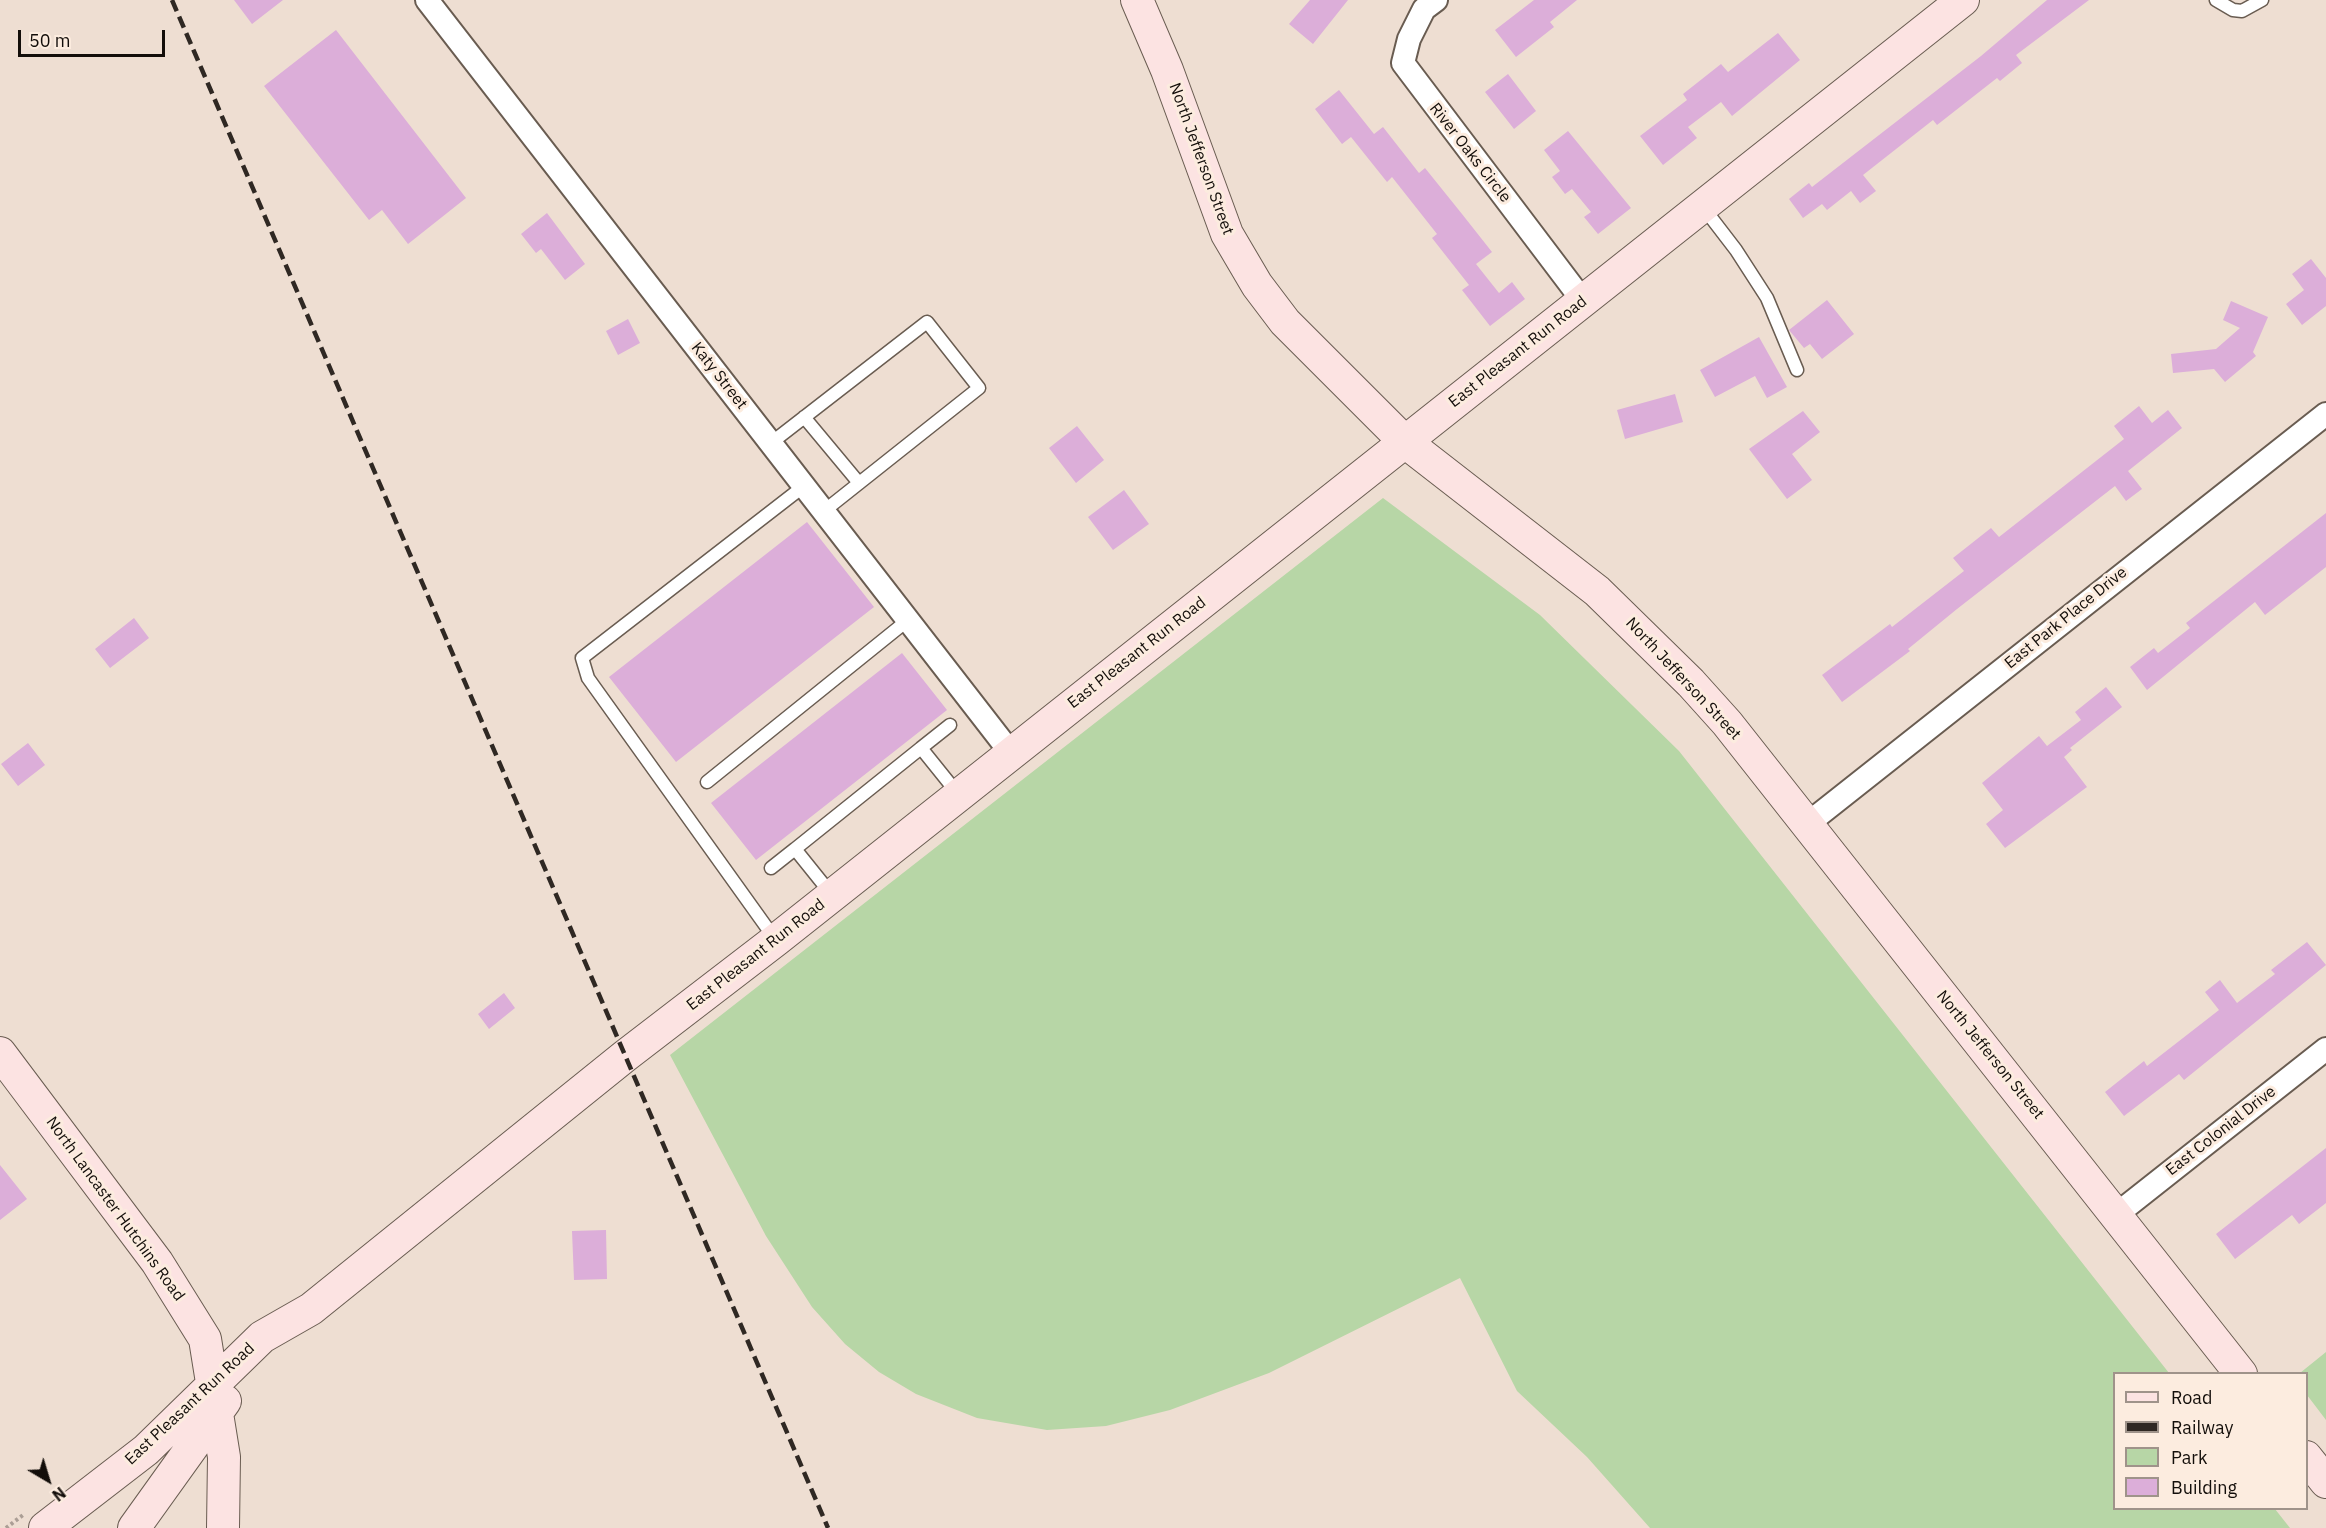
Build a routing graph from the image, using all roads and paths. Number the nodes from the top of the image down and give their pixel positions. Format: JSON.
{"nodes":[{"id":1,"x":427,"y":0,"type":"edge"},
{"id":2,"x":1137,"y":0,"type":"edge"},
{"id":3,"x":1436,"y":0,"type":"edge"},
{"id":4,"x":1964,"y":0,"type":"edge"},
{"id":5,"x":2216,"y":0,"type":"edge"},
{"id":6,"x":2262,"y":0,"type":"edge"},
{"id":7,"x":1702,"y":207,"type":"junction"},
{"id":8,"x":1583,"y":300,"type":"junction"},
{"id":9,"x":1797,"y":370,"type":"dead end"},
{"id":10,"x":2326,"y":414,"type":"edge"},
{"id":11,"x":804,"y":417,"type":"junction"},
{"id":12,"x":1404,"y":441,"type":"junction"},
{"id":13,"x":771,"y":443,"type":"junction"},
{"id":14,"x":859,"y":483,"type":"junction"},
{"id":15,"x":804,"y":486,"type":"junction"},
{"id":16,"x":824,"y":511,"type":"junction"},
{"id":17,"x":908,"y":620,"type":"junction"},
{"id":18,"x":950,"y":725,"type":"dead end"},
{"id":19,"x":921,"y":748,"type":"junction"},
{"id":20,"x":1011,"y":753,"type":"junction"},
{"id":21,"x":707,"y":782,"type":"dead end"},
{"id":22,"x":958,"y":795,"type":"junction"},
{"id":23,"x":1806,"y":825,"type":"junction"},
{"id":24,"x":795,"y":849,"type":"junction"},
{"id":25,"x":771,"y":868,"type":"dead end"},
{"id":26,"x":832,"y":895,"type":"junction"},
{"id":27,"x":776,"y":940,"type":"junction"},
{"id":28,"x":2326,"y":1049,"type":"edge"},
{"id":29,"x":0,"y":1053,"type":"edge"},
{"id":30,"x":2117,"y":1214,"type":"junction"},
{"id":31,"x":2239,"y":1372,"type":"edge"},
{"id":32,"x":215,"y":1397,"type":"junction"},
{"id":33,"x":2308,"y":1458,"type":"edge"},
{"id":34,"x":2326,"y":1482,"type":"edge"},
{"id":35,"x":45,"y":1528,"type":"edge"},
{"id":36,"x":134,"y":1528,"type":"edge"},
{"id":37,"x":223,"y":1528,"type":"edge"}],
"edges":[{"from":1,"to":13,"type":"street","name":"Katy Street"},
{"from":2,"to":12,"type":"main road","name":"North Jefferson Street"},
{"from":3,"to":8,"type":"street","name":"River Oaks Circle"},
{"from":4,"to":7,"type":"main road","name":"East Pleasant Run Road"},
{"from":5,"to":6,"type":"lane"},
{"from":7,"to":8,"type":"main road","name":"East Pleasant Run Road"},
{"from":7,"to":9,"type":"lane"},
{"from":8,"to":12,"type":"main road","name":"East Pleasant Run Road"},
{"from":10,"to":23,"type":"street","name":"East Park Place Drive"},
{"from":11,"to":13,"type":"lane"},
{"from":11,"to":14,"type":"lane"},
{"from":11,"to":14,"type":"lane"},
{"from":12,"to":20,"type":"main road","name":"East Pleasant Run Road"},
{"from":12,"to":23,"type":"main road","name":"North Jefferson Street"},
{"from":13,"to":15,"type":"street","name":"Katy Street"},
{"from":14,"to":16,"type":"lane"},
{"from":15,"to":16,"type":"street","name":"Katy Street"},
{"from":15,"to":27,"type":"lane"},
{"from":16,"to":17,"type":"street","name":"Katy Street"},
{"from":17,"to":20,"type":"street","name":"Katy Street"},
{"from":17,"to":21,"type":"lane"},
{"from":18,"to":19,"type":"lane"},
{"from":19,"to":22,"type":"lane"},
{"from":19,"to":24,"type":"lane"},
{"from":20,"to":22,"type":"main road","name":"East Pleasant Run Road"},
{"from":22,"to":26,"type":"main road","name":"East Pleasant Run Road"},
{"from":23,"to":30,"type":"main road","name":"North Jefferson Street"},
{"from":24,"to":25,"type":"lane"},
{"from":24,"to":26,"type":"lane"},
{"from":26,"to":27,"type":"main road","name":"East Pleasant Run Road"},
{"from":27,"to":32,"type":"main road","name":"East Pleasant Run Road"},
{"from":28,"to":30,"type":"street","name":"East Colonial Drive"},
{"from":29,"to":32,"type":"main road","name":"North Lancaster Hutchins Road"},
{"from":30,"to":31,"type":"main road","name":"North Jefferson Street"},
{"from":32,"to":35,"type":"main road","name":"East Pleasant Run Road"},
{"from":32,"to":36,"type":"main road","name":"East Pleasant Run Road"},
{"from":32,"to":37,"type":"main road","name":"North Lancaster Hutchins Road"},
{"from":33,"to":34,"type":"main road"}]}
